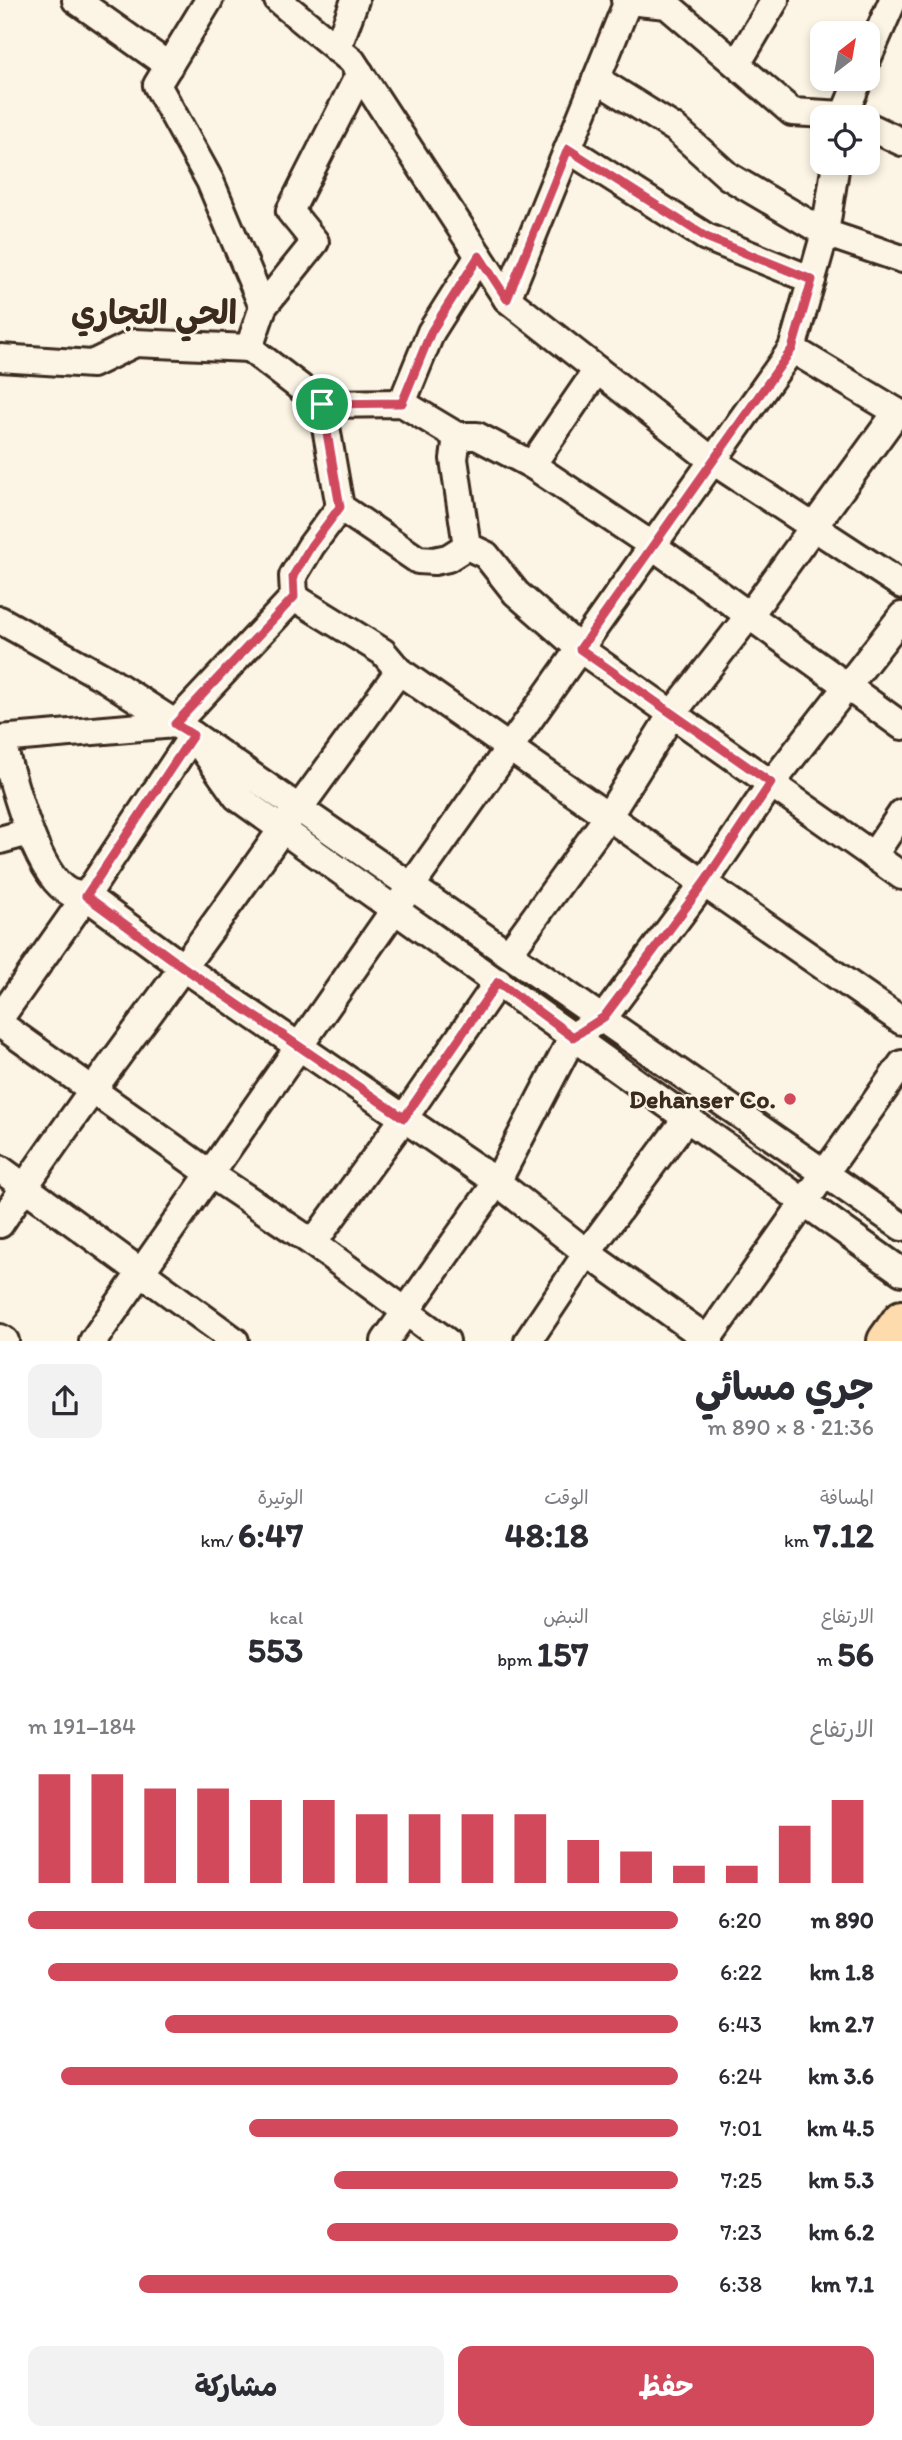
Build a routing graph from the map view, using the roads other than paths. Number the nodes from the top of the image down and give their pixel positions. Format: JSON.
{"nodes":[{"id":1,"x":76,"y":0,"type":"edge"},
{"id":2,"x":209,"y":0,"type":"edge"},
{"id":3,"x":278,"y":0,"type":"edge"},
{"id":4,"x":355,"y":0,"type":"edge"},
{"id":5,"x":775,"y":0,"type":"edge"},
{"id":6,"x":892,"y":0,"type":"edge"},
{"id":7,"x":627,"y":1,"type":"edge"},
{"id":8,"x":668,"y":2,"type":"edge"},
{"id":9,"x":880,"y":28,"type":"edge"},
{"id":10,"x":337,"y":49,"type":"junction"},
{"id":11,"x":737,"y":64,"type":"junction"},
{"id":12,"x":169,"y":66,"type":"junction"},
{"id":13,"x":360,"y":73,"type":"junction"},
{"id":14,"x":596,"y":79,"type":"junction"},
{"id":15,"x":810,"y":113,"type":"edge"},
{"id":16,"x":880,"y":132,"type":"edge"},
{"id":17,"x":902,"y":142,"type":"edge"},
{"id":18,"x":568,"y":149,"type":"junction"},
{"id":19,"x":834,"y":175,"type":"edge"},
{"id":20,"x":825,"y":233,"type":"junction"},
{"id":21,"x":479,"y":256,"type":"junction"},
{"id":22,"x":902,"y":259,"type":"edge"},
{"id":23,"x":812,"y":280,"type":"junction"},
{"id":24,"x":507,"y":299,"type":"junction"},
{"id":25,"x":263,"y":307,"type":"junction"},
{"id":26,"x":249,"y":348,"type":"junction"},
{"id":27,"x":792,"y":349,"type":"junction"},
{"id":28,"x":0,"y":358,"type":"edge"},
{"id":29,"x":597,"y":370,"type":"junction"},
{"id":30,"x":402,"y":403,"type":"junction"},
{"id":31,"x":322,"y":404,"type":"junction"},
{"id":32,"x":900,"y":413,"type":"edge"},
{"id":33,"x":457,"y":436,"type":"junction"},
{"id":34,"x":713,"y":461,"type":"junction"},
{"id":35,"x":532,"y":465,"type":"junction"},
{"id":36,"x":340,"y":507,"type":"junction"},
{"id":37,"x":813,"y":527,"type":"junction"},
{"id":38,"x":467,"y":546,"type":"junction"},
{"id":39,"x":653,"y":546,"type":"junction"},
{"id":40,"x":902,"y":585,"type":"edge"},
{"id":41,"x":294,"y":597,"type":"junction"},
{"id":42,"x":748,"y":614,"type":"junction"},
{"id":43,"x":902,"y":616,"type":"edge"},
{"id":44,"x":0,"y":620,"type":"edge"},
{"id":45,"x":580,"y":649,"type":"junction"},
{"id":46,"x":399,"y":671,"type":"junction"},
{"id":47,"x":846,"y":685,"type":"junction"},
{"id":48,"x":672,"y":714,"type":"junction"},
{"id":49,"x":902,"y":726,"type":"edge"},
{"id":50,"x":184,"y":729,"type":"junction"},
{"id":51,"x":0,"y":739,"type":"edge"},
{"id":52,"x":509,"y":748,"type":"junction"},
{"id":53,"x":771,"y":783,"type":"junction"},
{"id":54,"x":297,"y":807,"type":"junction"},
{"id":55,"x":902,"y":813,"type":"edge"},
{"id":56,"x":607,"y":816,"type":"junction"},
{"id":57,"x":281,"y":830,"type":"junction"},
{"id":58,"x":29,"y":832,"type":"junction"},
{"id":59,"x":0,"y":840,"type":"edge"},
{"id":60,"x":873,"y":856,"type":"junction"},
{"id":61,"x":902,"y":876,"type":"edge"},
{"id":62,"x":704,"y":883,"type":"junction"},
{"id":63,"x":411,"y":886,"type":"junction"},
{"id":64,"x":86,"y":896,"type":"junction"},
{"id":65,"x":395,"y":909,"type":"junction"},
{"id":66,"x":509,"y":953,"type":"junction"},
{"id":67,"x":183,"y":967,"type":"junction"},
{"id":68,"x":498,"y":982,"type":"junction"},
{"id":69,"x":601,"y":1017,"type":"junction"},
{"id":70,"x":0,"y":1018,"type":"edge"},
{"id":71,"x":902,"y":1021,"type":"edge"},
{"id":72,"x":0,"y":1024,"type":"edge"},
{"id":73,"x":573,"y":1037,"type":"junction"},
{"id":74,"x":298,"y":1047,"type":"junction"},
{"id":75,"x":902,"y":1064,"type":"edge"},
{"id":76,"x":91,"y":1090,"type":"junction"},
{"id":77,"x":404,"y":1118,"type":"junction"},
{"id":78,"x":686,"y":1119,"type":"junction"},
{"id":79,"x":0,"y":1170,"type":"edge"},
{"id":80,"x":209,"y":1173,"type":"junction"},
{"id":81,"x":825,"y":1173,"type":"junction"},
{"id":82,"x":497,"y":1182,"type":"junction"},
{"id":83,"x":24,"y":1187,"type":"junction"},
{"id":84,"x":804,"y":1202,"type":"junction"},
{"id":85,"x":0,"y":1224,"type":"edge"},
{"id":86,"x":902,"y":1227,"type":"edge"},
{"id":87,"x":313,"y":1242,"type":"junction"},
{"id":88,"x":587,"y":1253,"type":"junction"},
{"id":89,"x":902,"y":1272,"type":"edge"},
{"id":90,"x":139,"y":1273,"type":"junction"},
{"id":91,"x":405,"y":1313,"type":"junction"},
{"id":92,"x":902,"y":1320,"type":"edge"},
{"id":93,"x":0,"y":1338,"type":"edge"},
{"id":94,"x":708,"y":1340,"type":"edge"},
{"id":95,"x":5,"y":1341,"type":"edge"},
{"id":96,"x":93,"y":1341,"type":"edge"},
{"id":97,"x":235,"y":1341,"type":"edge"},
{"id":98,"x":386,"y":1341,"type":"edge"},
{"id":99,"x":446,"y":1341,"type":"edge"},
{"id":100,"x":528,"y":1341,"type":"edge"},
{"id":101,"x":887,"y":1341,"type":"edge"}],
"edges":[{"from":1,"to":12,"type":"street"},
{"from":2,"to":12,"type":"street"},
{"from":3,"to":10,"type":"street"},
{"from":4,"to":10,"type":"street"},
{"from":5,"to":11,"type":"street"},
{"from":6,"to":9,"type":"street"},
{"from":7,"to":8,"type":"street"},
{"from":7,"to":14,"type":"street"},
{"from":8,"to":11,"type":"street"},
{"from":10,"to":13,"type":"street"},
{"from":11,"to":15,"type":"street"},
{"from":12,"to":25,"type":"street"},
{"from":13,"to":21,"type":"street"},
{"from":13,"to":25,"type":"street"},
{"from":14,"to":18,"type":"street"},
{"from":14,"to":20,"type":"street"},
{"from":16,"to":17,"type":"street"},
{"from":18,"to":23,"type":"street"},
{"from":18,"to":24,"type":"street"},
{"from":19,"to":20,"type":"street"},
{"from":20,"to":22,"type":"street"},
{"from":20,"to":23,"type":"street"},
{"from":21,"to":24,"type":"street"},
{"from":21,"to":30,"type":"street"},
{"from":23,"to":27,"type":"street"},
{"from":24,"to":29,"type":"street"},
{"from":25,"to":26,"type":"street"},
{"from":26,"to":28,"type":"street"},
{"from":26,"to":31,"type":"street"},
{"from":27,"to":32,"type":"street"},
{"from":27,"to":34,"type":"street"},
{"from":29,"to":34,"type":"street"},
{"from":29,"to":35,"type":"street"},
{"from":30,"to":31,"type":"street"},
{"from":30,"to":33,"type":"street"},
{"from":31,"to":36,"type":"street"},
{"from":32,"to":37,"type":"street"},
{"from":33,"to":35,"type":"street"},
{"from":33,"to":38,"type":"street"},
{"from":34,"to":37,"type":"street"},
{"from":34,"to":39,"type":"street"},
{"from":35,"to":39,"type":"street"},
{"from":36,"to":38,"type":"street"},
{"from":36,"to":41,"type":"street"},
{"from":37,"to":40,"type":"street"},
{"from":37,"to":42,"type":"street"},
{"from":38,"to":45,"type":"street"},
{"from":39,"to":42,"type":"street"},
{"from":39,"to":45,"type":"street"},
{"from":41,"to":46,"type":"street"},
{"from":41,"to":50,"type":"street"},
{"from":42,"to":47,"type":"street"},
{"from":42,"to":48,"type":"street"},
{"from":43,"to":47,"type":"street"},
{"from":44,"to":50,"type":"street"},
{"from":45,"to":48,"type":"street"},
{"from":45,"to":52,"type":"street"},
{"from":46,"to":52,"type":"street"},
{"from":46,"to":54,"type":"street"},
{"from":47,"to":49,"type":"street"},
{"from":47,"to":53,"type":"street"},
{"from":48,"to":53,"type":"street"},
{"from":48,"to":56,"type":"street"},
{"from":50,"to":51,"type":"street"},
{"from":50,"to":54,"type":"street"},
{"from":50,"to":57,"type":"street"},
{"from":50,"to":64,"type":"street"},
{"from":51,"to":58,"type":"street"},
{"from":52,"to":56,"type":"street"},
{"from":52,"to":63,"type":"street"},
{"from":53,"to":60,"type":"street"},
{"from":53,"to":62,"type":"street"},
{"from":54,"to":57,"type":"street"},
{"from":54,"to":63,"type":"street"},
{"from":55,"to":60,"type":"street"},
{"from":56,"to":62,"type":"street"},
{"from":56,"to":66,"type":"street"},
{"from":57,"to":65,"type":"street"},
{"from":57,"to":67,"type":"street"},
{"from":58,"to":59,"type":"street"},
{"from":58,"to":64,"type":"street"},
{"from":60,"to":61,"type":"street"},
{"from":62,"to":69,"type":"street"},
{"from":62,"to":71,"type":"street"},
{"from":63,"to":65,"type":"street"},
{"from":63,"to":66,"type":"street"},
{"from":64,"to":67,"type":"street"},
{"from":64,"to":70,"type":"street"},
{"from":65,"to":68,"type":"street"},
{"from":65,"to":74,"type":"street"},
{"from":66,"to":69,"type":"street"},
{"from":67,"to":74,"type":"street"},
{"from":67,"to":76,"type":"street"},
{"from":68,"to":73,"type":"street"},
{"from":68,"to":77,"type":"street"},
{"from":69,"to":73,"type":"street"},
{"from":69,"to":81,"type":"street"},
{"from":72,"to":76,"type":"street"},
{"from":73,"to":78,"type":"street"},
{"from":73,"to":82,"type":"street"},
{"from":74,"to":77,"type":"street"},
{"from":74,"to":80,"type":"street"},
{"from":75,"to":81,"type":"street"},
{"from":76,"to":80,"type":"street"},
{"from":76,"to":83,"type":"street"},
{"from":77,"to":82,"type":"street"},
{"from":77,"to":87,"type":"street"},
{"from":78,"to":84,"type":"street"},
{"from":78,"to":88,"type":"street"},
{"from":79,"to":83,"type":"street"},
{"from":80,"to":87,"type":"street"},
{"from":80,"to":90,"type":"street"},
{"from":81,"to":84,"type":"street"},
{"from":81,"to":86,"type":"street"},
{"from":82,"to":88,"type":"street"},
{"from":82,"to":91,"type":"street"},
{"from":83,"to":85,"type":"street"},
{"from":83,"to":90,"type":"street"},
{"from":84,"to":89,"type":"street"},
{"from":84,"to":94,"type":"street"},
{"from":87,"to":91,"type":"street"},
{"from":88,"to":94,"type":"street"},
{"from":88,"to":100,"type":"street"},
{"from":90,"to":96,"type":"street"},
{"from":90,"to":97,"type":"street"},
{"from":91,"to":98,"type":"street"},
{"from":91,"to":99,"type":"street"},
{"from":92,"to":101,"type":"highway"},
{"from":93,"to":95,"type":"street"}]}
